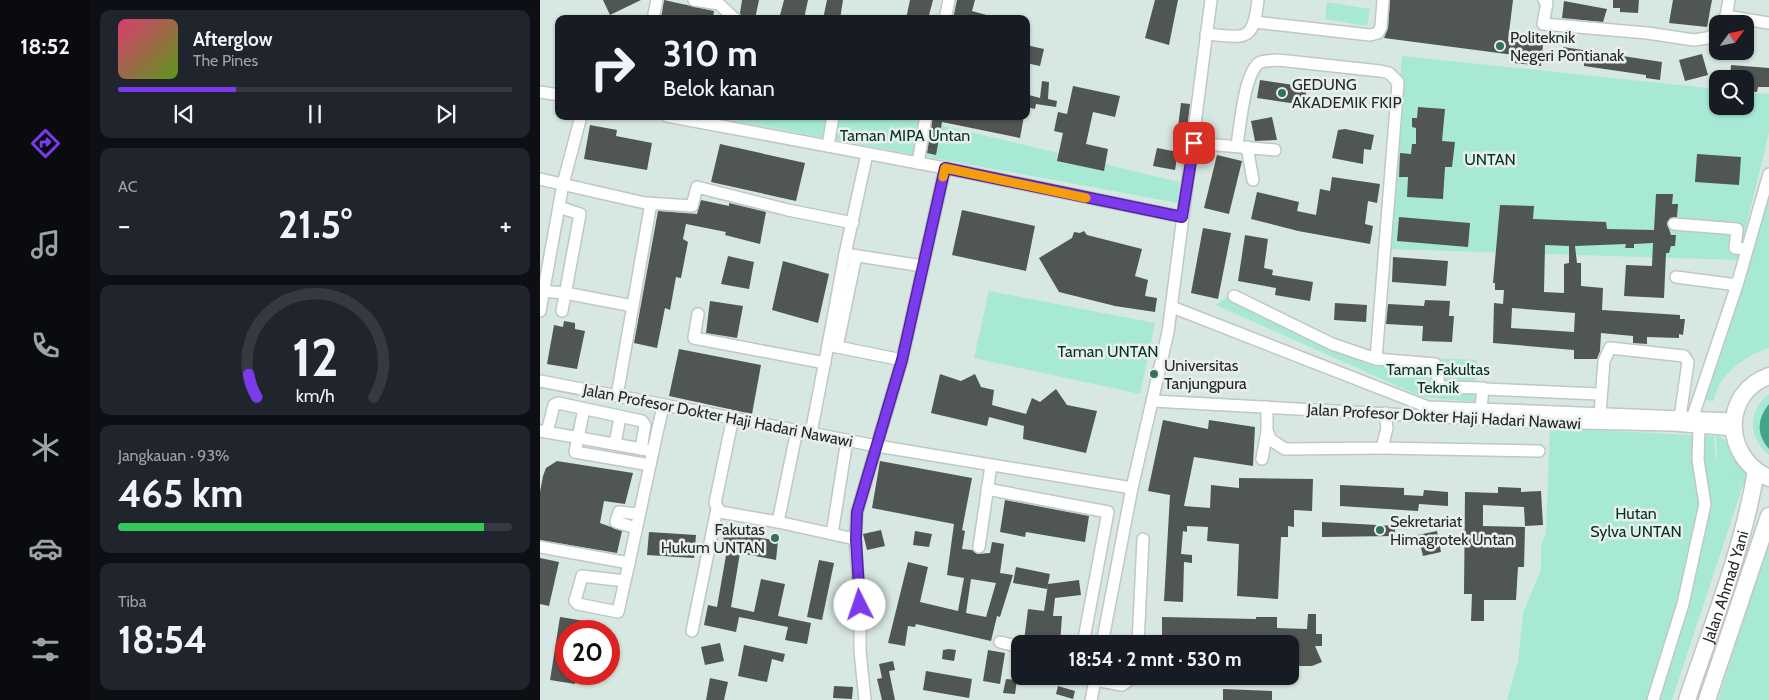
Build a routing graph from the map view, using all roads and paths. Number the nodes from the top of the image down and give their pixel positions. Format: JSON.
{"nodes":[{"id":1,"x":657,"y":0,"type":"edge"},
{"id":2,"x":694,"y":0,"type":"edge"},
{"id":3,"x":948,"y":0,"type":"edge"},
{"id":4,"x":1211,"y":0,"type":"edge"},
{"id":5,"x":1258,"y":0,"type":"edge"},
{"id":6,"x":1383,"y":0,"type":"edge"},
{"id":7,"x":1544,"y":0,"type":"edge"},
{"id":8,"x":1729,"y":0,"type":"edge"},
{"id":9,"x":654,"y":15,"type":"edge"},
{"id":10,"x":731,"y":15,"type":"edge"},
{"id":11,"x":946,"y":15,"type":"edge"},
{"id":12,"x":1725,"y":15,"type":"edge"},
{"id":13,"x":1256,"y":22,"type":"junction"},
{"id":14,"x":1754,"y":22,"type":"edge"},
{"id":15,"x":1769,"y":23,"type":"edge"},
{"id":16,"x":1206,"y":34,"type":"junction"},
{"id":17,"x":1709,"y":37,"type":"edge"},
{"id":18,"x":540,"y":92,"type":"edge"},
{"id":19,"x":555,"y":94,"type":"edge"},
{"id":20,"x":580,"y":120,"type":"edge"},
{"id":21,"x":832,"y":120,"type":"edge"},
{"id":22,"x":925,"y":120,"type":"edge"},
{"id":23,"x":719,"y":121,"type":"edge"},
{"id":24,"x":1194,"y":143,"type":"junction"},
{"id":25,"x":828,"y":146,"type":"junction"},
{"id":26,"x":1242,"y":146,"type":"junction"},
{"id":27,"x":1274,"y":150,"type":"dead end"},
{"id":28,"x":867,"y":154,"type":"junction"},
{"id":29,"x":918,"y":163,"type":"junction"},
{"id":30,"x":945,"y":168,"type":"junction"},
{"id":31,"x":1769,"y":174,"type":"edge"},
{"id":32,"x":540,"y":179,"type":"edge"},
{"id":33,"x":1253,"y":180,"type":"dead end"},
{"id":34,"x":563,"y":184,"type":"junction"},
{"id":35,"x":651,"y":203,"type":"junction"},
{"id":36,"x":559,"y":207,"type":"junction"},
{"id":37,"x":1182,"y":217,"type":"junction"},
{"id":38,"x":853,"y":223,"type":"junction"},
{"id":39,"x":1674,"y":224,"type":"dead end"},
{"id":40,"x":1746,"y":249,"type":"junction"},
{"id":41,"x":851,"y":255,"type":"junction"},
{"id":42,"x":923,"y":266,"type":"junction"},
{"id":43,"x":1676,"y":277,"type":"dead end"},
{"id":44,"x":1737,"y":285,"type":"junction"},
{"id":45,"x":542,"y":292,"type":"edge"},
{"id":46,"x":565,"y":294,"type":"junction"},
{"id":47,"x":1234,"y":296,"type":"dead end"},
{"id":48,"x":633,"y":306,"type":"junction"},
{"id":49,"x":1172,"y":307,"type":"junction"},
{"id":50,"x":540,"y":311,"type":"edge"},
{"id":51,"x":562,"y":311,"type":"dead end"},
{"id":52,"x":698,"y":314,"type":"dead end"},
{"id":53,"x":833,"y":346,"type":"junction"},
{"id":54,"x":1376,"y":359,"type":"junction"},
{"id":55,"x":902,"y":360,"type":"junction"},
{"id":56,"x":825,"y":363,"type":"junction"},
{"id":57,"x":1769,"y":376,"type":"edge"},
{"id":58,"x":540,"y":381,"type":"edge"},
{"id":59,"x":1484,"y":389,"type":"junction"},
{"id":60,"x":1598,"y":394,"type":"dead end"},
{"id":61,"x":617,"y":396,"type":"junction"},
{"id":62,"x":1153,"y":401,"type":"junction"},
{"id":63,"x":663,"y":406,"type":"junction"},
{"id":64,"x":1267,"y":407,"type":"junction"},
{"id":65,"x":584,"y":409,"type":"junction"},
{"id":66,"x":1385,"y":413,"type":"junction"},
{"id":67,"x":1482,"y":414,"type":"junction"},
{"id":68,"x":620,"y":417,"type":"junction"},
{"id":69,"x":733,"y":418,"type":"junction"},
{"id":70,"x":1601,"y":419,"type":"junction"},
{"id":71,"x":1691,"y":423,"type":"junction"},
{"id":72,"x":1733,"y":425,"type":"junction"},
{"id":73,"x":797,"y":430,"type":"junction"},
{"id":74,"x":1267,"y":431,"type":"junction"},
{"id":75,"x":544,"y":432,"type":"edge"},
{"id":76,"x":811,"y":433,"type":"junction"},
{"id":77,"x":577,"y":438,"type":"junction"},
{"id":78,"x":847,"y":440,"type":"junction"},
{"id":79,"x":615,"y":444,"type":"junction"},
{"id":80,"x":877,"y":446,"type":"junction"},
{"id":81,"x":1382,"y":448,"type":"junction"},
{"id":82,"x":640,"y":449,"type":"junction"},
{"id":83,"x":1539,"y":450,"type":"dead end"},
{"id":84,"x":653,"y":451,"type":"junction"},
{"id":85,"x":1262,"y":459,"type":"dead end"},
{"id":86,"x":650,"y":465,"type":"junction"},
{"id":87,"x":991,"y":465,"type":"junction"},
{"id":88,"x":1763,"y":474,"type":"edge"},
{"id":89,"x":1132,"y":488,"type":"junction"},
{"id":90,"x":987,"y":489,"type":"junction"},
{"id":91,"x":717,"y":508,"type":"junction"},
{"id":92,"x":639,"y":514,"type":"junction"},
{"id":93,"x":1769,"y":516,"type":"edge"},
{"id":94,"x":778,"y":522,"type":"junction"},
{"id":95,"x":636,"y":528,"type":"junction"},
{"id":96,"x":832,"y":534,"type":"junction"},
{"id":97,"x":856,"y":539,"type":"junction"},
{"id":98,"x":1143,"y":539,"type":"dead end"},
{"id":99,"x":540,"y":547,"type":"edge"},
{"id":100,"x":979,"y":547,"type":"dead end"},
{"id":101,"x":629,"y":563,"type":"junction"},
{"id":102,"x":625,"y":581,"type":"junction"},
{"id":103,"x":692,"y":631,"type":"dead end"},
{"id":104,"x":1085,"y":635,"type":"edge"},
{"id":105,"x":1104,"y":635,"type":"edge"},
{"id":106,"x":1138,"y":635,"type":"edge"},
{"id":107,"x":1000,"y":642,"type":"dead end"},
{"id":108,"x":1011,"y":645,"type":"edge"},
{"id":109,"x":1095,"y":685,"type":"edge"},
{"id":110,"x":865,"y":700,"type":"edge"},
{"id":111,"x":1092,"y":700,"type":"edge"},
{"id":112,"x":1653,"y":700,"type":"edge"},
{"id":113,"x":1687,"y":700,"type":"edge"},
{"id":114,"x":1707,"y":700,"type":"edge"}],
"edges":[{"from":1,"to":9,"type":"street"},
{"from":2,"to":10,"type":"street"},
{"from":3,"to":11,"type":"street"},
{"from":4,"to":16,"type":"street"},
{"from":5,"to":13,"type":"street"},
{"from":6,"to":13,"type":"street"},
{"from":7,"to":17,"type":"street"},
{"from":8,"to":12,"type":"street"},
{"from":13,"to":16,"type":"street"},
{"from":14,"to":15,"type":"street"},
{"from":16,"to":24,"type":"street"},
{"from":18,"to":19,"type":"street"},
{"from":20,"to":34,"type":"street"},
{"from":21,"to":25,"type":"street"},
{"from":22,"to":29,"type":"street"},
{"from":23,"to":25,"type":"street"},
{"from":24,"to":26,"type":"street"},
{"from":24,"to":37,"type":"street"},
{"from":25,"to":28,"type":"street"},
{"from":26,"to":27,"type":"street"},
{"from":26,"to":33,"type":"street"},
{"from":26,"to":54,"type":"street"},
{"from":28,"to":29,"type":"street"},
{"from":28,"to":38,"type":"street"},
{"from":29,"to":30,"type":"street"},
{"from":30,"to":37,"type":"street"},
{"from":30,"to":42,"type":"street"},
{"from":31,"to":40,"type":"street"},
{"from":32,"to":34,"type":"street"},
{"from":34,"to":35,"type":"street"},
{"from":34,"to":36,"type":"street"},
{"from":35,"to":38,"type":"street"},
{"from":35,"to":48,"type":"street"},
{"from":36,"to":45,"type":"street"},
{"from":36,"to":46,"type":"street"},
{"from":37,"to":49,"type":"street"},
{"from":38,"to":41,"type":"street"},
{"from":39,"to":40,"type":"street"},
{"from":40,"to":44,"type":"street"},
{"from":41,"to":42,"type":"street"},
{"from":41,"to":53,"type":"street"},
{"from":42,"to":55,"type":"street"},
{"from":43,"to":44,"type":"street"},
{"from":44,"to":71,"type":"street"},
{"from":45,"to":46,"type":"street"},
{"from":45,"to":50,"type":"street"},
{"from":46,"to":48,"type":"street"},
{"from":46,"to":51,"type":"street"},
{"from":47,"to":54,"type":"street"},
{"from":48,"to":61,"type":"street"},
{"from":49,"to":62,"type":"street"},
{"from":49,"to":67,"type":"street","name":"Jalan Profesor Dokter Haji Hadari Nawawi"},
{"from":52,"to":56,"type":"street"},
{"from":53,"to":55,"type":"street"},
{"from":53,"to":56,"type":"street"},
{"from":54,"to":59,"type":"street"},
{"from":55,"to":80,"type":"street"},
{"from":56,"to":76,"type":"street"},
{"from":57,"to":72,"type":"highway"},
{"from":58,"to":61,"type":"street","name":"Jalan Profesor Dokter Haji Hadari Nawawi"},
{"from":59,"to":60,"type":"street"},
{"from":59,"to":67,"type":"street"},
{"from":61,"to":63,"type":"street","name":"Jalan Profesor Dokter Haji Hadari Nawawi"},
{"from":62,"to":64,"type":"street","name":"Jalan Profesor Dokter Haji Hadari Nawawi"},
{"from":62,"to":89,"type":"street"},
{"from":63,"to":69,"type":"street","name":"Jalan Profesor Dokter Haji Hadari Nawawi"},
{"from":63,"to":84,"type":"street"},
{"from":64,"to":66,"type":"street","name":"Jalan Profesor Dokter Haji Hadari Nawawi"},
{"from":64,"to":74,"type":"street"},
{"from":65,"to":68,"type":"street"},
{"from":65,"to":75,"type":"street"},
{"from":65,"to":77,"type":"street"},
{"from":66,"to":67,"type":"street","name":"Jalan Profesor Dokter Haji Hadari Nawawi"},
{"from":66,"to":81,"type":"street"},
{"from":67,"to":70,"type":"street","name":"Jalan Profesor Dokter Haji Hadari Nawawi"},
{"from":68,"to":79,"type":"street"},
{"from":68,"to":82,"type":"street"},
{"from":69,"to":73,"type":"street","name":"Jalan Profesor Dokter Haji Hadari Nawawi"},
{"from":69,"to":91,"type":"street"},
{"from":70,"to":71,"type":"street","name":"Jalan Profesor Dokter Haji Hadari Nawawi"},
{"from":70,"to":71,"type":"street","name":"Jalan Profesor Dokter Haji Hadari Nawawi"},
{"from":70,"to":71,"type":"street"},
{"from":71,"to":72,"type":"street","name":"Jalan Profesor Dokter Haji Hadari Nawawi"},
{"from":71,"to":112,"type":"street"},
{"from":72,"to":88,"type":"highway"},
{"from":73,"to":76,"type":"street","name":"Jalan Profesor Dokter Haji Hadari Nawawi"},
{"from":73,"to":94,"type":"street"},
{"from":74,"to":81,"type":"street"},
{"from":74,"to":85,"type":"street"},
{"from":75,"to":77,"type":"street"},
{"from":76,"to":78,"type":"street","name":"Jalan Profesor Dokter Haji Hadari Nawawi"},
{"from":77,"to":79,"type":"street"},
{"from":77,"to":86,"type":"street"},
{"from":78,"to":80,"type":"street","name":"Jalan Profesor Dokter Haji Hadari Nawawi"},
{"from":78,"to":96,"type":"street"},
{"from":79,"to":82,"type":"street"},
{"from":80,"to":87,"type":"street","name":"Jalan Profesor Dokter Haji Hadari Nawawi"},
{"from":80,"to":97,"type":"street"},
{"from":81,"to":83,"type":"street"},
{"from":82,"to":84,"type":"street"},
{"from":84,"to":86,"type":"street"},
{"from":86,"to":92,"type":"street"},
{"from":87,"to":89,"type":"street","name":"Jalan Profesor Dokter Haji Hadari Nawawi"},
{"from":87,"to":90,"type":"street"},
{"from":88,"to":113,"type":"highway","name":"Jalan Ahmad Yani"},
{"from":89,"to":105,"type":"street"},
{"from":90,"to":100,"type":"street"},
{"from":90,"to":104,"type":"street"},
{"from":91,"to":94,"type":"street"},
{"from":91,"to":103,"type":"street"},
{"from":92,"to":95,"type":"street"},
{"from":92,"to":95,"type":"street"},
{"from":93,"to":114,"type":"highway","name":"Jalan Ahmad Yani"},
{"from":94,"to":96,"type":"street"},
{"from":95,"to":101,"type":"street"},
{"from":96,"to":97,"type":"street"},
{"from":97,"to":110,"type":"street"},
{"from":98,"to":106,"type":"street"},
{"from":99,"to":101,"type":"street"},
{"from":101,"to":102,"type":"street"},
{"from":102,"to":102,"type":"street"},
{"from":107,"to":108,"type":"street"},
{"from":109,"to":111,"type":"street"}]}
